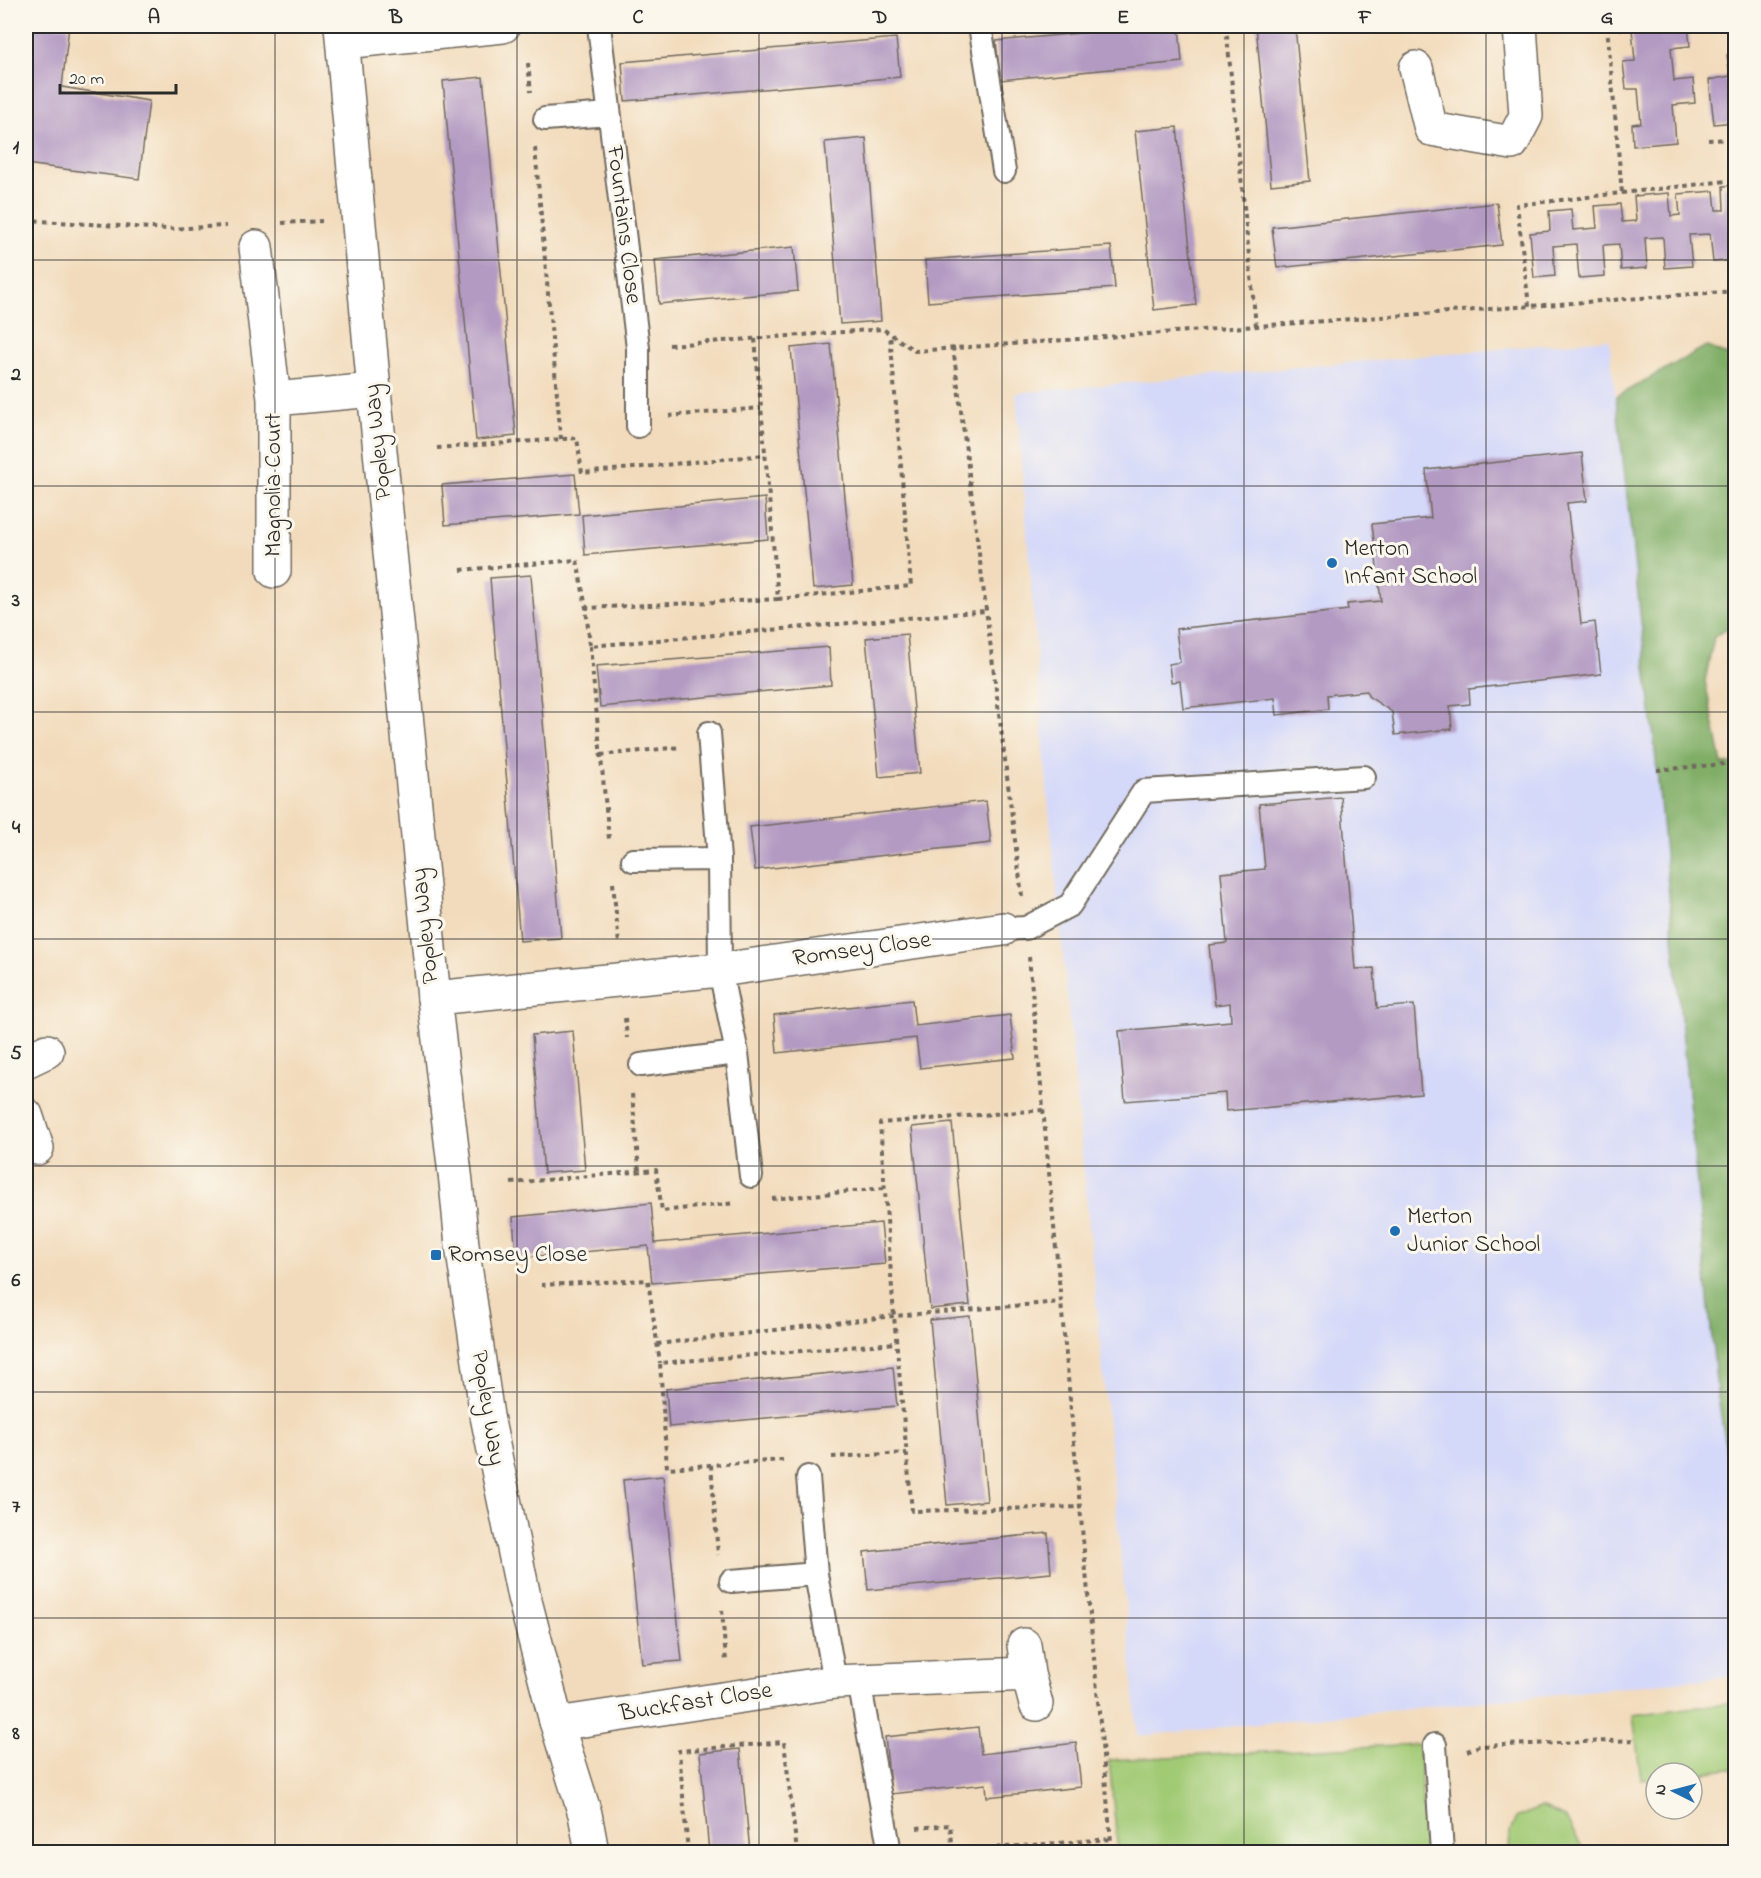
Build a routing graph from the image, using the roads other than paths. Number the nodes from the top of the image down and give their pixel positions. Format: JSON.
{"nodes":[{"id":1,"x":503,"y":26,"type":"edge"},
{"id":2,"x":599,"y":26,"type":"edge"},
{"id":3,"x":980,"y":26,"type":"edge"},
{"id":4,"x":1520,"y":26,"type":"edge"},
{"id":5,"x":342,"y":34,"type":"edge"},
{"id":6,"x":1416,"y":68,"type":"dead end"},
{"id":7,"x":609,"y":114,"type":"junction"},
{"id":8,"x":545,"y":119,"type":"dead end"},
{"id":9,"x":1004,"y":171,"type":"dead end"},
{"id":10,"x":265,"y":235,"type":"road end"},
{"id":11,"x":374,"y":390,"type":"junction"},
{"id":12,"x":274,"y":399,"type":"junction"},
{"id":13,"x":638,"y":422,"type":"road end"},
{"id":14,"x":274,"y":571,"type":"dead end"},
{"id":15,"x":710,"y":739,"type":"road end"},
{"id":16,"x":1364,"y":777,"type":"dead end"},
{"id":17,"x":719,"y":859,"type":"junction"},
{"id":18,"x":633,"y":860,"type":"dead end"},
{"id":19,"x":1015,"y":929,"type":"joint"},
{"id":20,"x":720,"y":970,"type":"junction"},
{"id":21,"x":434,"y":998,"type":"junction"},
{"id":22,"x":737,"y":1053,"type":"junction"},
{"id":23,"x":641,"y":1065,"type":"dead end"},
{"id":24,"x":26,"y":1115,"type":"edge"},
{"id":25,"x":37,"y":1148,"type":"dead end"},
{"id":26,"x":751,"y":1176,"type":"dead end"},
{"id":27,"x":808,"y":1477,"type":"dead end"},
{"id":28,"x":816,"y":1574,"type":"junction"},
{"id":29,"x":731,"y":1581,"type":"dead end"},
{"id":30,"x":1029,"y":1674,"type":"dead end"},
{"id":31,"x":847,"y":1682,"type":"junction"},
{"id":32,"x":556,"y":1721,"type":"junction"},
{"id":33,"x":1436,"y":1753,"type":"road end"},
{"id":34,"x":585,"y":1814,"type":"junction"},
{"id":35,"x":592,"y":1852,"type":"edge"},
{"id":36,"x":608,"y":1852,"type":"edge"},
{"id":37,"x":890,"y":1852,"type":"edge"},
{"id":38,"x":1442,"y":1852,"type":"edge"}],
"edges":[{"from":1,"to":5,"type":"street"},
{"from":2,"to":7,"type":"lane","name":"Fountains Close"},
{"from":3,"to":9,"type":"lane"},
{"from":4,"to":6,"type":"street"},
{"from":5,"to":11,"type":"street","name":"Popley Way"},
{"from":7,"to":8,"type":"lane"},
{"from":7,"to":13,"type":"lane","name":"Fountains Close"},
{"from":10,"to":12,"type":"street","name":"Magnolia Court"},
{"from":11,"to":12,"type":"street","name":"Magnolia Court"},
{"from":11,"to":21,"type":"street","name":"Popley Way"},
{"from":12,"to":14,"type":"street","name":"Magnolia Court"},
{"from":15,"to":17,"type":"lane"},
{"from":16,"to":19,"type":"lane"},
{"from":17,"to":18,"type":"lane"},
{"from":17,"to":20,"type":"lane"},
{"from":19,"to":20,"type":"street","name":"Romsey Close"},
{"from":20,"to":21,"type":"street","name":"Romsey Close"},
{"from":20,"to":22,"type":"lane"},
{"from":21,"to":32,"type":"street","name":"Popley Way"},
{"from":22,"to":23,"type":"lane"},
{"from":22,"to":26,"type":"lane"},
{"from":24,"to":25,"type":"street"},
{"from":27,"to":28,"type":"lane"},
{"from":28,"to":29,"type":"lane"},
{"from":28,"to":31,"type":"lane"},
{"from":30,"to":31,"type":"street","name":"Buckfast Close"},
{"from":31,"to":32,"type":"street","name":"Buckfast Close"},
{"from":31,"to":37,"type":"lane"},
{"from":32,"to":34,"type":"street","name":"Popley Way"},
{"from":33,"to":38,"type":"lane"},
{"from":34,"to":35,"type":"street","name":"Popley Way"},
{"from":34,"to":36,"type":"street","name":"Popley Way"}]}
